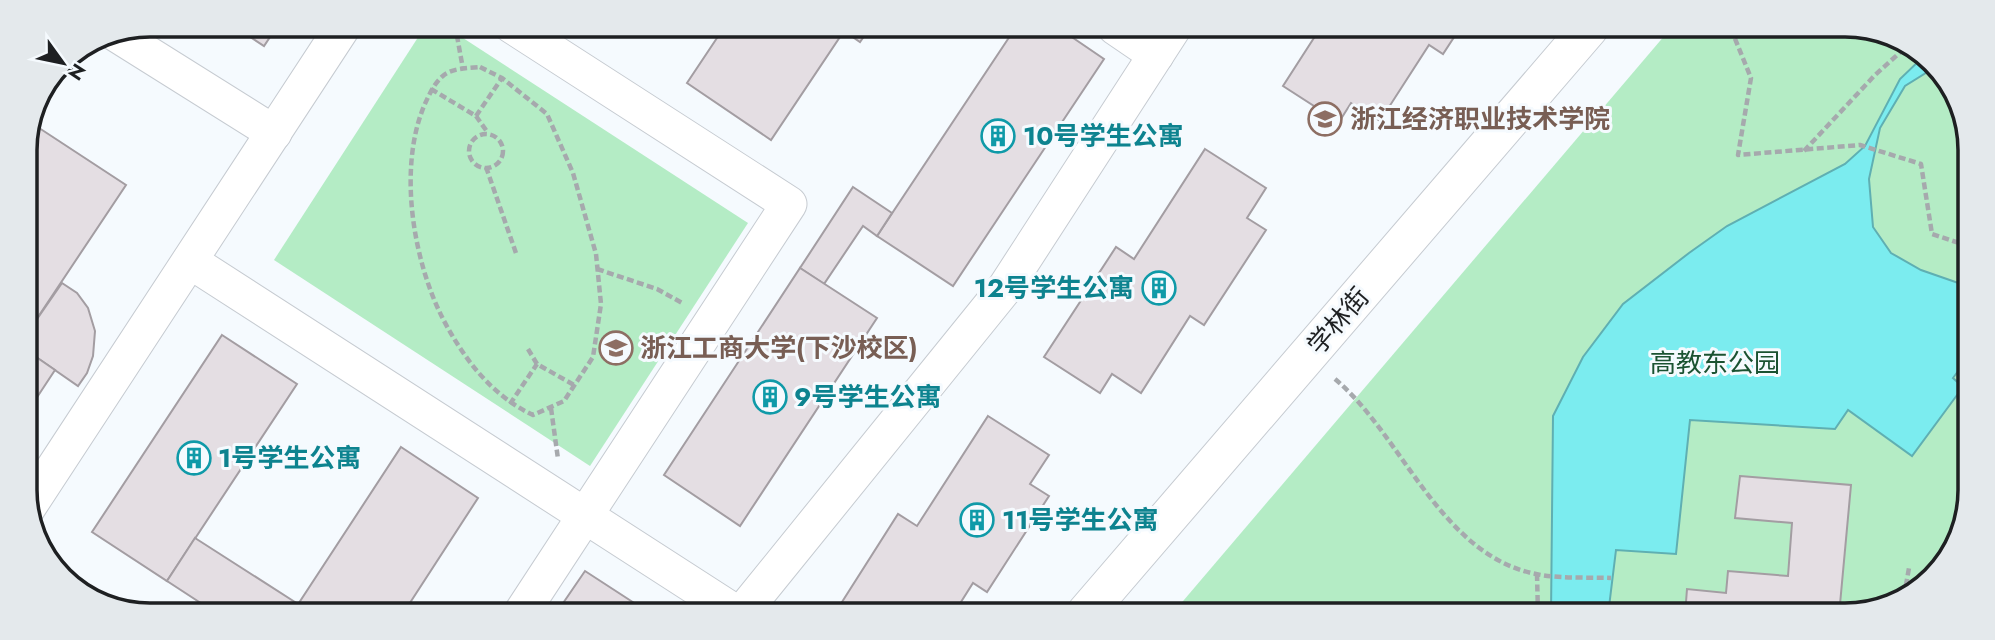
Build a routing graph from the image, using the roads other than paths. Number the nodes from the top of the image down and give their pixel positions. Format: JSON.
{"nodes":[{"id":1,"x":336,"y":37,"type":"edge"},
{"id":2,"x":530,"y":37,"type":"edge"},
{"id":3,"x":1581,"y":37,"type":"edge"},
{"id":4,"x":126,"y":40,"type":"edge"},
{"id":5,"x":1165,"y":41,"type":"edge"},
{"id":6,"x":274,"y":134,"type":"junction"},
{"id":7,"x":190,"y":261,"type":"junction"},
{"id":8,"x":37,"y":493,"type":"edge"},
{"id":9,"x":587,"y":515,"type":"junction"},
{"id":10,"x":528,"y":603,"type":"edge"},
{"id":11,"x":721,"y":603,"type":"edge"},
{"id":12,"x":750,"y":603,"type":"edge"},
{"id":13,"x":1095,"y":603,"type":"edge"}],
"edges":[{"from":1,"to":6,"type":"street"},
{"from":2,"to":9,"type":"street"},
{"from":3,"to":13,"type":"main road","name":"学林街"},
{"from":4,"to":6,"type":"street"},
{"from":5,"to":12,"type":"street"},
{"from":6,"to":7,"type":"street"},
{"from":7,"to":8,"type":"street"},
{"from":7,"to":9,"type":"street"},
{"from":9,"to":10,"type":"street"},
{"from":9,"to":11,"type":"street"}]}
